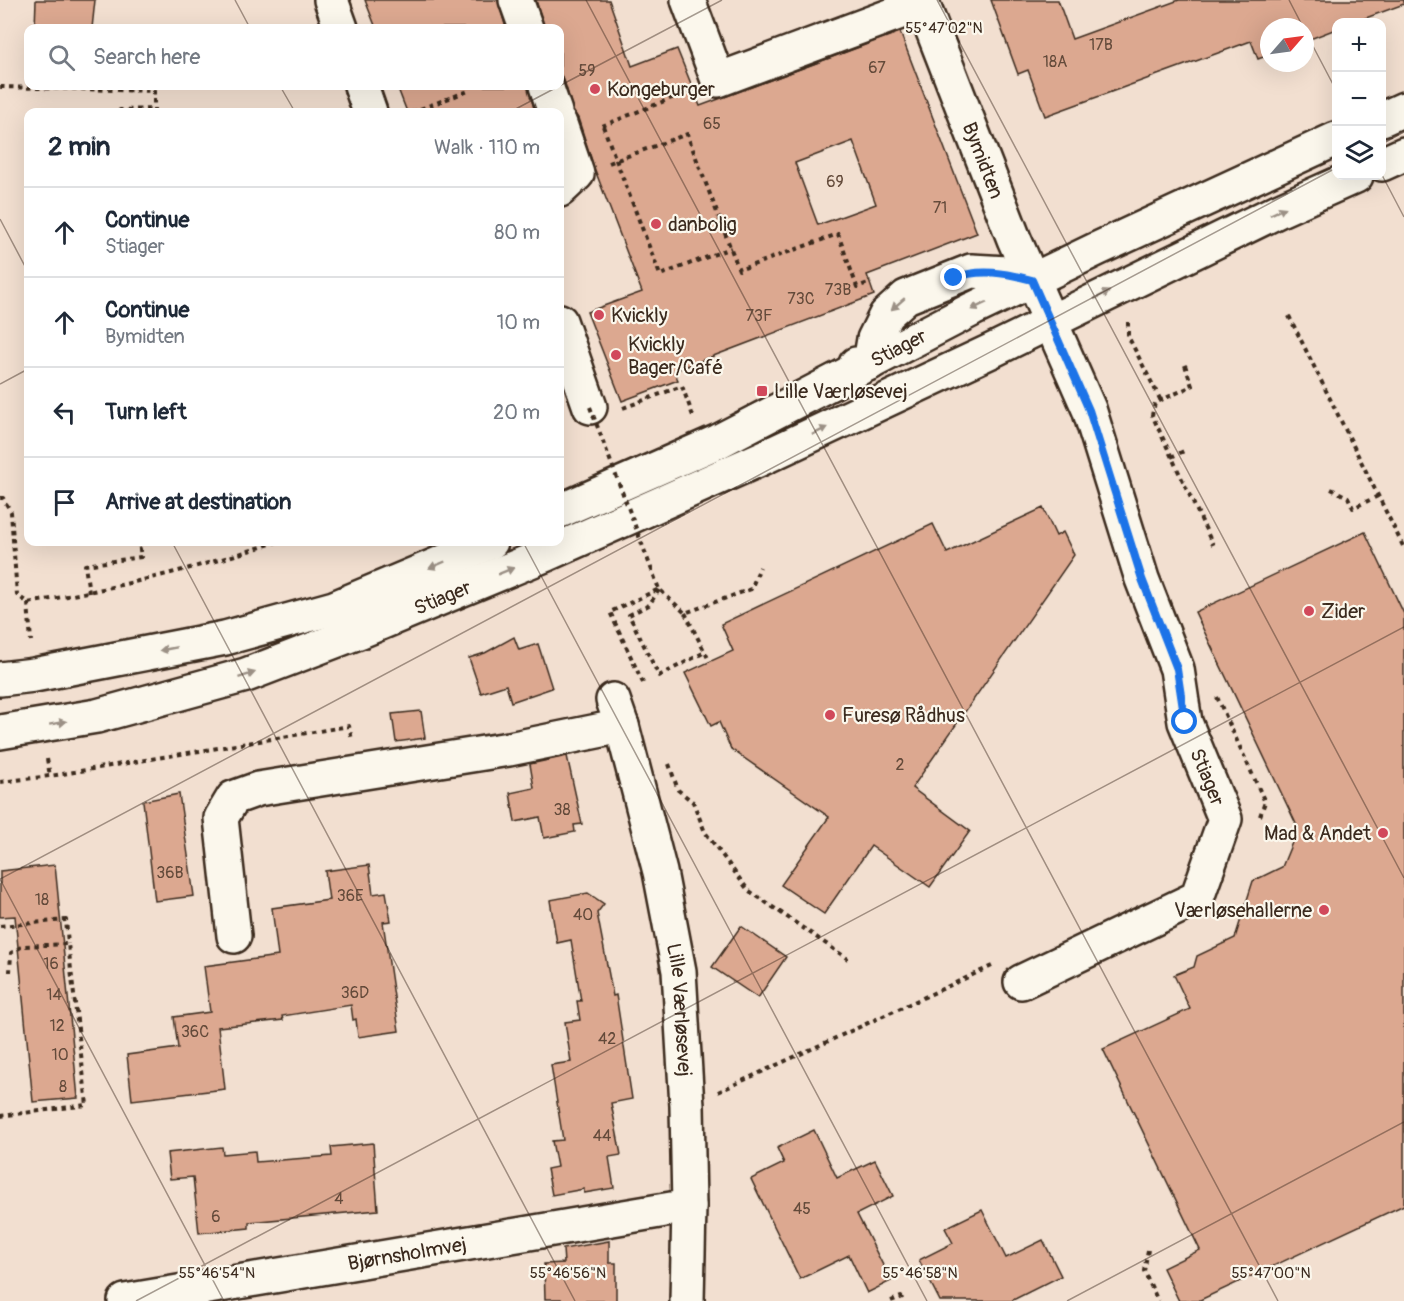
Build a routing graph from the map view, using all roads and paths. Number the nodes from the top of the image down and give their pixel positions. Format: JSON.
{"nodes":[{"id":1,"x":331,"y":0,"type":"edge"},
{"id":2,"x":516,"y":0,"type":"edge"},
{"id":3,"x":688,"y":0,"type":"edge"},
{"id":4,"x":921,"y":2,"type":"edge"},
{"id":5,"x":340,"y":24,"type":"edge"},
{"id":6,"x":525,"y":24,"type":"edge"},
{"id":7,"x":718,"y":80,"type":"junction"},
{"id":8,"x":0,"y":87,"type":"edge"},
{"id":9,"x":24,"y":88,"type":"edge"},
{"id":10,"x":116,"y":90,"type":"edge"},
{"id":11,"x":362,"y":90,"type":"edge"},
{"id":12,"x":471,"y":90,"type":"dead end"},
{"id":13,"x":547,"y":90,"type":"edge"},
{"id":14,"x":154,"y":108,"type":"edge"},
{"id":15,"x":369,"y":108,"type":"edge"},
{"id":16,"x":423,"y":108,"type":"edge"},
{"id":17,"x":554,"y":108,"type":"edge"},
{"id":18,"x":1404,"y":109,"type":"edge"},
{"id":19,"x":1386,"y":117,"type":"edge"},
{"id":20,"x":564,"y":126,"type":"edge"},
{"id":21,"x":603,"y":126,"type":"junction"},
{"id":22,"x":1332,"y":141,"type":"edge"},
{"id":23,"x":564,"y":154,"type":"edge"},
{"id":24,"x":1404,"y":154,"type":"edge"},
{"id":25,"x":616,"y":160,"type":"junction"},
{"id":26,"x":1386,"y":162,"type":"edge"},
{"id":27,"x":1347,"y":180,"type":"edge"},
{"id":28,"x":568,"y":182,"type":"edge"},
{"id":29,"x":1205,"y":198,"type":"junction"},
{"id":30,"x":1011,"y":229,"type":"junction"},
{"id":31,"x":731,"y":248,"type":"junction"},
{"id":32,"x":1032,"y":280,"type":"junction"},
{"id":33,"x":857,"y":287,"type":"dead end"},
{"id":34,"x":1128,"y":314,"type":"dead end"},
{"id":35,"x":1289,"y":316,"type":"dead end"},
{"id":36,"x":1050,"y":322,"type":"junction"},
{"id":37,"x":564,"y":332,"type":"edge"},
{"id":38,"x":1185,"y":365,"type":"dead end"},
{"id":39,"x":1069,"y":366,"type":"junction"},
{"id":40,"x":1161,"y":400,"type":"junction"},
{"id":41,"x":590,"y":407,"type":"joint"},
{"id":42,"x":623,"y":408,"type":"dead end"},
{"id":43,"x":866,"y":410,"type":"junction"},
{"id":44,"x":708,"y":418,"type":"junction"},
{"id":45,"x":1184,"y":451,"type":"dead end"},
{"id":46,"x":1172,"y":457,"type":"junction"},
{"id":47,"x":1331,"y":489,"type":"dead end"},
{"id":48,"x":1378,"y":496,"type":"junction"},
{"id":49,"x":0,"y":498,"type":"edge"},
{"id":50,"x":564,"y":508,"type":"edge"},
{"id":51,"x":564,"y":539,"type":"edge"},
{"id":52,"x":1213,"y":545,"type":"dead end"},
{"id":53,"x":140,"y":546,"type":"edge"},
{"id":54,"x":263,"y":546,"type":"edge"},
{"id":55,"x":481,"y":546,"type":"edge"},
{"id":56,"x":556,"y":546,"type":"edge"},
{"id":57,"x":1404,"y":548,"type":"edge"},
{"id":58,"x":547,"y":554,"type":"junction"},
{"id":59,"x":760,"y":567,"type":"dead end"},
{"id":60,"x":659,"y":590,"type":"junction"},
{"id":61,"x":89,"y":592,"type":"junction"},
{"id":62,"x":28,"y":603,"type":"junction"},
{"id":63,"x":685,"y":613,"type":"junction"},
{"id":64,"x":31,"y":643,"type":"dead end"},
{"id":65,"x":705,"y":652,"type":"junction"},
{"id":66,"x":710,"y":662,"type":"dead end"},
{"id":67,"x":0,"y":679,"type":"edge"},
{"id":68,"x":645,"y":686,"type":"dead end"},
{"id":69,"x":349,"y":726,"type":"dead end"},
{"id":70,"x":0,"y":732,"type":"edge"},
{"id":71,"x":46,"y":752,"type":"dead end"},
{"id":72,"x":667,"y":758,"type":"dead end"},
{"id":73,"x":50,"y":776,"type":"junction"},
{"id":74,"x":0,"y":782,"type":"edge"},
{"id":75,"x":0,"y":926,"type":"edge"},
{"id":76,"x":234,"y":936,"type":"dead end"},
{"id":77,"x":68,"y":944,"type":"junction"},
{"id":78,"x":848,"y":959,"type":"dead end"},
{"id":79,"x":10,"y":972,"type":"dead end"},
{"id":80,"x":1007,"y":974,"type":"joint"},
{"id":81,"x":687,"y":1106,"type":"junction"},
{"id":82,"x":0,"y":1116,"type":"edge"},
{"id":83,"x":689,"y":1206,"type":"junction"},
{"id":84,"x":1148,"y":1250,"type":"dead end"},
{"id":85,"x":125,"y":1301,"type":"edge"},
{"id":86,"x":687,"y":1301,"type":"edge"},
{"id":87,"x":891,"y":1301,"type":"edge"},
{"id":88,"x":903,"y":1301,"type":"edge"},
{"id":89,"x":1158,"y":1301,"type":"edge"}],
"edges":[{"from":1,"to":5,"type":"street"},
{"from":2,"to":6,"type":"street"},
{"from":3,"to":7,"type":"street"},
{"from":4,"to":7,"type":"street"},
{"from":4,"to":30,"type":"street","name":"Bymidten"},
{"from":7,"to":21,"type":"path"},
{"from":8,"to":9,"type":"path"},
{"from":10,"to":14,"type":"path"},
{"from":11,"to":15,"type":"street"},
{"from":12,"to":16,"type":"path"},
{"from":13,"to":17,"type":"street"},
{"from":18,"to":19,"type":"street"},
{"from":20,"to":21,"type":"path"},
{"from":21,"to":25,"type":"path"},
{"from":22,"to":29,"type":"street","name":"Stiager"},
{"from":23,"to":28,"type":"street"},
{"from":24,"to":26,"type":"street"},
{"from":25,"to":28,"type":"path"},
{"from":25,"to":31,"type":"path"},
{"from":25,"to":31,"type":"path"},
{"from":36,"to":27,"type":"street","name":"Stiager","one_way":true},
{"from":29,"to":30,"type":"street"},
{"from":29,"to":32,"type":"street","name":"Stiager"},
{"from":30,"to":32,"type":"street","name":"Bymidten"},
{"from":31,"to":33,"type":"path"},
{"from":32,"to":36,"type":"street","name":"Bymidten"},
{"from":32,"to":44,"type":"street","name":"Stiager","one_way":true},
{"from":34,"to":40,"type":"path"},
{"from":35,"to":48,"type":"path"},
{"from":36,"to":39,"type":"street","name":"Stiager"},
{"from":36,"to":43,"type":"street","name":"Stiager"},
{"from":37,"to":41,"type":"street"},
{"from":38,"to":40,"type":"path"},
{"from":39,"to":43,"type":"street","name":"Stiager"},
{"from":39,"to":80,"type":"street","name":"Stiager"},
{"from":40,"to":46,"type":"path"},
{"from":41,"to":60,"type":"path","bridge":true},
{"from":42,"to":44,"type":"path"},
{"from":58,"to":43,"type":"street","name":"Stiager","one_way":true},
{"from":44,"to":50,"type":"street","name":"Stiager"},
{"from":44,"to":51,"type":"street"},
{"from":45,"to":46,"type":"path"},
{"from":46,"to":52,"type":"path"},
{"from":47,"to":48,"type":"path"},
{"from":48,"to":57,"type":"path"},
{"from":49,"to":62,"type":"path"},
{"from":53,"to":61,"type":"path"},
{"from":54,"to":61,"type":"path"},
{"from":55,"to":67,"type":"street","name":"Stiager","one_way":true},
{"from":56,"to":58,"type":"street"},
{"from":70,"to":58,"type":"street","name":"Stiager","one_way":true},
{"from":59,"to":63,"type":"path"},
{"from":60,"to":63,"type":"path"},
{"from":60,"to":65,"type":"path"},
{"from":60,"to":68,"type":"path"},
{"from":61,"to":62,"type":"path"},
{"from":62,"to":64,"type":"path"},
{"from":63,"to":65,"type":"path"},
{"from":65,"to":66,"type":"path"},
{"from":69,"to":73,"type":"path"},
{"from":71,"to":73,"type":"path"},
{"from":72,"to":78,"type":"path"},
{"from":73,"to":74,"type":"path"},
{"from":75,"to":77,"type":"path"},
{"from":76,"to":81,"type":"street","name":"Lille Værløsevej"},
{"from":77,"to":79,"type":"path"},
{"from":77,"to":82,"type":"path"},
{"from":80,"to":81,"type":"path"},
{"from":81,"to":83,"type":"street","name":"Lille Værløsevej"},
{"from":83,"to":85,"type":"street","name":"Bjørnsholmvej"},
{"from":83,"to":86,"type":"street","name":"Lille Værløsevej"},
{"from":84,"to":89,"type":"path"},
{"from":87,"to":88,"type":"path"}]}
